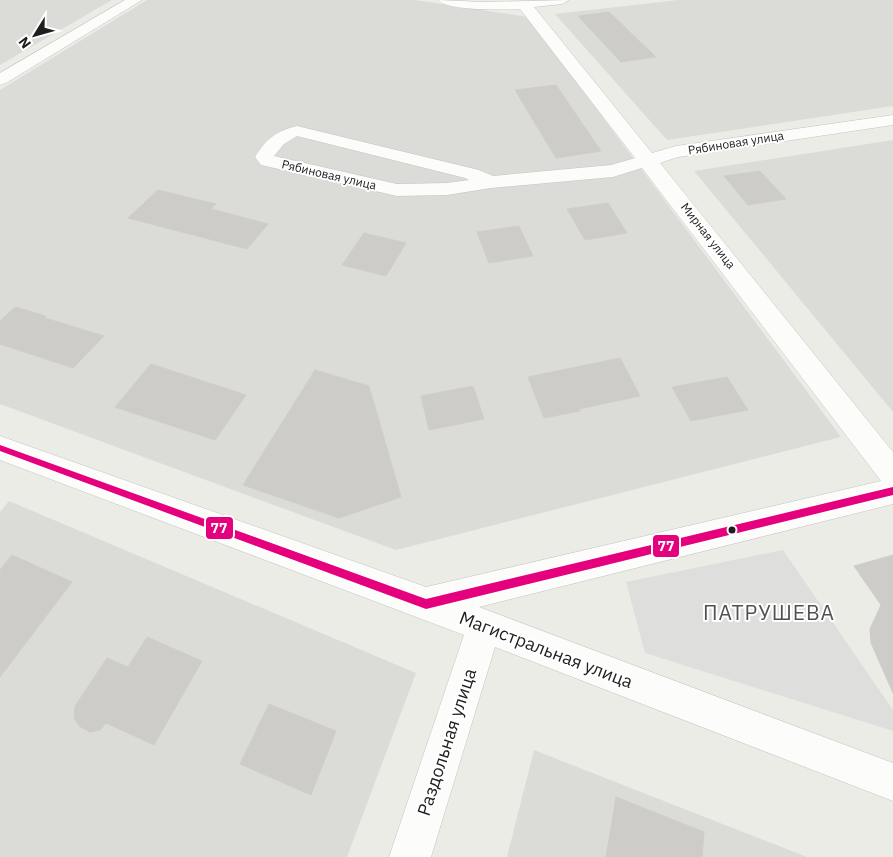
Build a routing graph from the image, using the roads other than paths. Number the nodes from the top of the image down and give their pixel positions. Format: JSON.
{"nodes":[{"id":1,"x":135,"y":0,"type":"edge"},
{"id":2,"x":445,"y":0,"type":"edge"},
{"id":3,"x":562,"y":0,"type":"edge"},
{"id":4,"x":523,"y":2,"type":"edge"},
{"id":5,"x":0,"y":80,"type":"edge"},
{"id":6,"x":893,"y":120,"type":"edge"},
{"id":7,"x":648,"y":160,"type":"junction"},
{"id":8,"x":491,"y":182,"type":"junction"},
{"id":9,"x":2,"y":453,"type":"edge"},
{"id":10,"x":893,"y":474,"type":"edge"},
{"id":11,"x":893,"y":491,"type":"edge"},
{"id":12,"x":426,"y":604,"type":"junction"},
{"id":13,"x":484,"y":627,"type":"junction"},
{"id":14,"x":893,"y":782,"type":"edge"},
{"id":15,"x":410,"y":857,"type":"edge"}],
"edges":[{"from":1,"to":5,"type":"street"},
{"from":2,"to":4,"type":"street"},
{"from":3,"to":4,"type":"street"},
{"from":4,"to":7,"type":"street","name":"Мирная улица"},
{"from":6,"to":7,"type":"street","name":"Рябиновая улица"},
{"from":7,"to":8,"type":"street","name":"Рябиновая улица"},
{"from":7,"to":10,"type":"street","name":"Мирная улица"},
{"from":8,"to":8,"type":"street","name":"Рябиновая улица"},
{"from":9,"to":12,"type":"street","name":"Магистральная улица"},
{"from":11,"to":12,"type":"street"},
{"from":12,"to":13,"type":"street","name":"Магистральная улица"},
{"from":13,"to":14,"type":"street","name":"Магистральная улица"},
{"from":13,"to":15,"type":"street","name":"Раздольная улица"}]}
